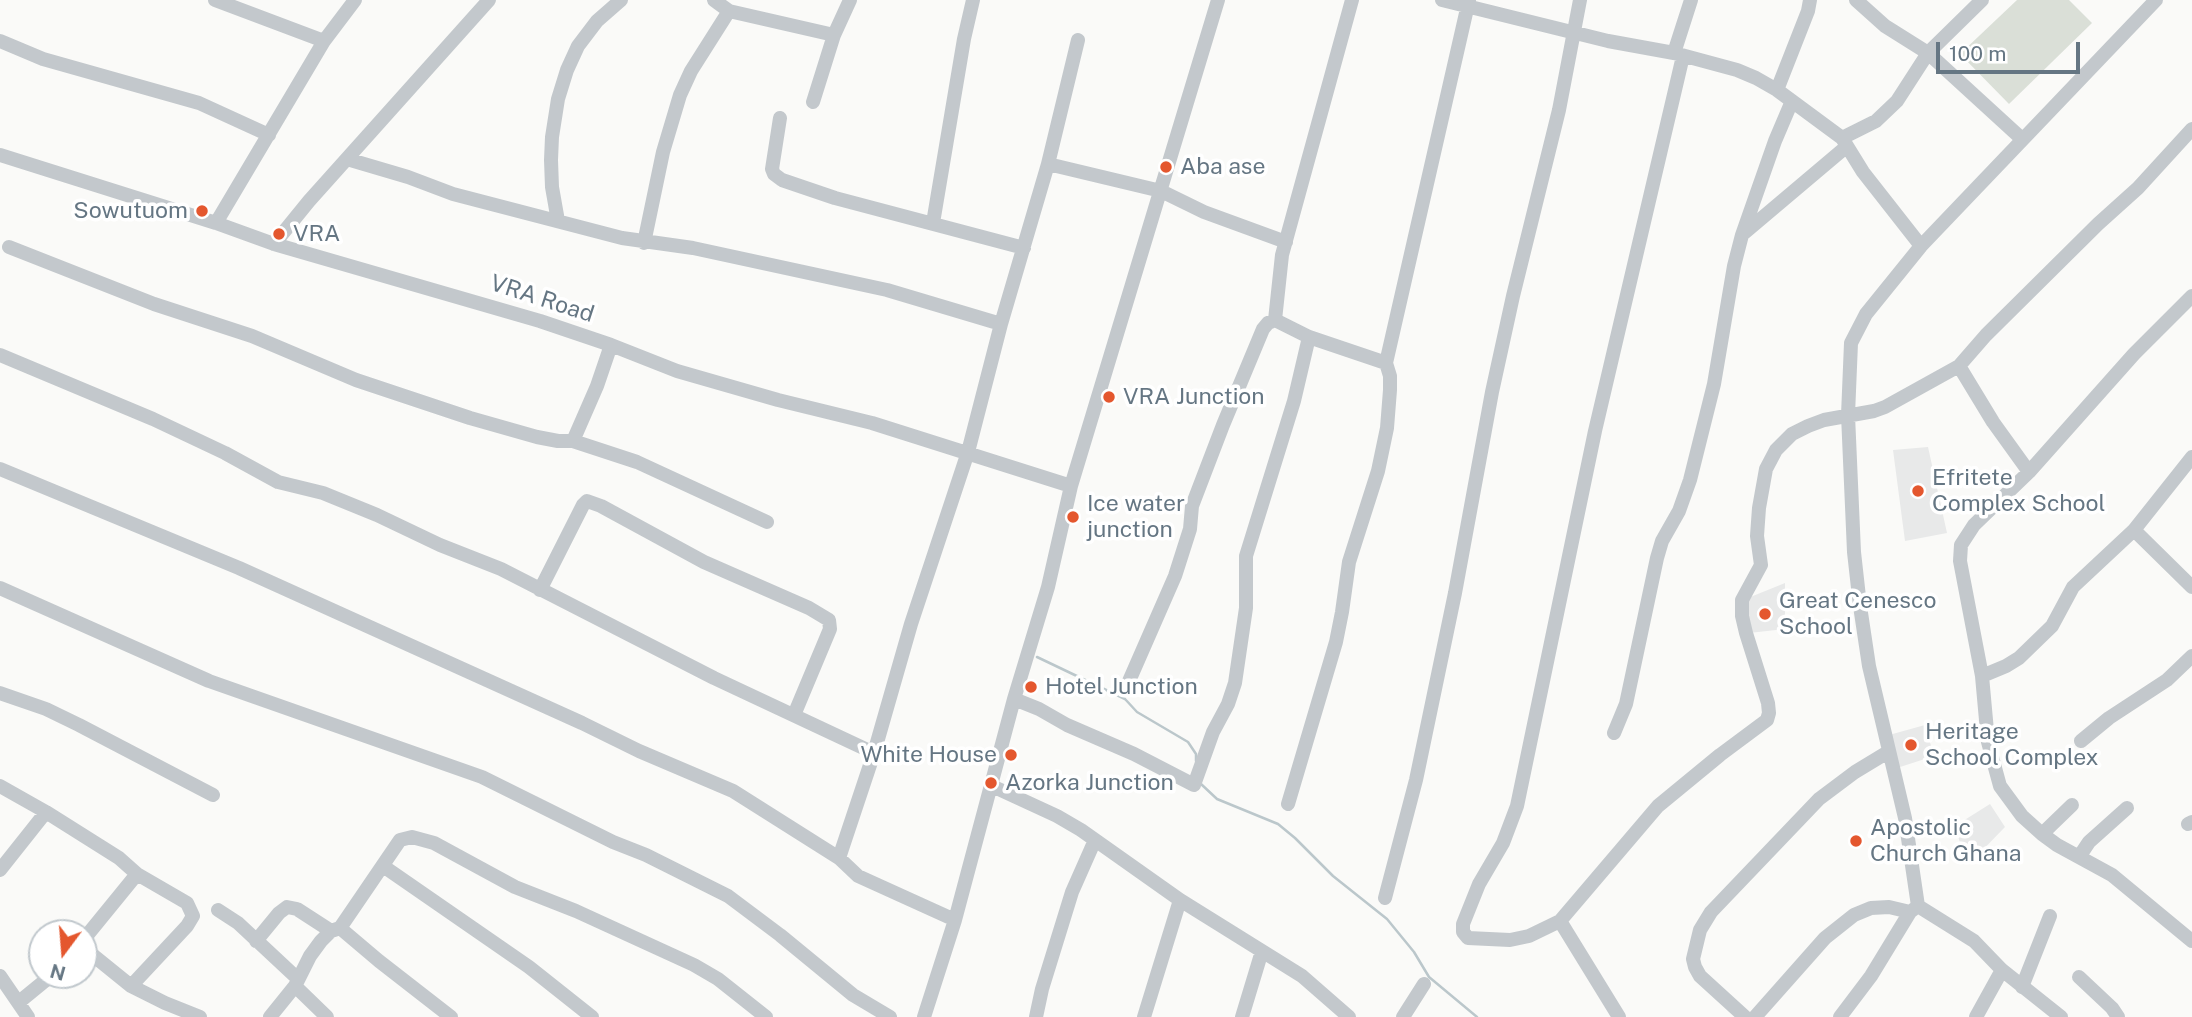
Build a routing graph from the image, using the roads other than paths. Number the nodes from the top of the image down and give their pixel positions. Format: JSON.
{"nodes":[{"id":1,"x":215,"y":0,"type":"edge"},
{"id":2,"x":355,"y":0,"type":"edge"},
{"id":3,"x":489,"y":0,"type":"edge"},
{"id":4,"x":621,"y":0,"type":"edge"},
{"id":5,"x":714,"y":0,"type":"edge"},
{"id":6,"x":850,"y":0,"type":"edge"},
{"id":7,"x":973,"y":0,"type":"edge"},
{"id":8,"x":1218,"y":0,"type":"edge"},
{"id":9,"x":1352,"y":0,"type":"edge"},
{"id":10,"x":1442,"y":0,"type":"edge"},
{"id":11,"x":1580,"y":0,"type":"edge"},
{"id":12,"x":1691,"y":0,"type":"edge"},
{"id":13,"x":1810,"y":0,"type":"edge"},
{"id":14,"x":1856,"y":0,"type":"edge"},
{"id":15,"x":1982,"y":0,"type":"edge"},
{"id":16,"x":2156,"y":0,"type":"edge"},
{"id":17,"x":1469,"y":3,"type":"edge"},
{"id":18,"x":729,"y":10,"type":"junction"},
{"id":19,"x":1574,"y":33,"type":"junction"},
{"id":20,"x":834,"y":35,"type":"junction"},
{"id":21,"x":1078,"y":40,"type":"dead end"},
{"id":22,"x":0,"y":41,"type":"edge"},
{"id":23,"x":324,"y":41,"type":"junction"},
{"id":24,"x":1928,"y":53,"type":"junction"},
{"id":25,"x":1679,"y":55,"type":"junction"},
{"id":26,"x":1777,"y":90,"type":"junction"},
{"id":27,"x":1792,"y":101,"type":"junction"},
{"id":28,"x":813,"y":102,"type":"dead end"},
{"id":29,"x":780,"y":118,"type":"dead end"},
{"id":30,"x":2192,"y":130,"type":"edge"},
{"id":31,"x":269,"y":135,"type":"junction"},
{"id":32,"x":2022,"y":139,"type":"junction"},
{"id":33,"x":1844,"y":142,"type":"junction"},
{"id":34,"x":0,"y":155,"type":"edge"},
{"id":35,"x":347,"y":159,"type":"junction"},
{"id":36,"x":1048,"y":164,"type":"junction"},
{"id":37,"x":1161,"y":191,"type":"junction"},
{"id":38,"x":558,"y":222,"type":"junction"},
{"id":39,"x":216,"y":223,"type":"junction"},
{"id":40,"x":933,"y":223,"type":"junction"},
{"id":41,"x":1742,"y":235,"type":"junction"},
{"id":42,"x":1286,"y":242,"type":"junction"},
{"id":43,"x":644,"y":243,"type":"junction"},
{"id":44,"x":274,"y":244,"type":"junction"},
{"id":45,"x":1921,"y":246,"type":"junction"},
{"id":46,"x":9,"y":247,"type":"dead end"},
{"id":47,"x":1024,"y":248,"type":"junction"},
{"id":48,"x":2192,"y":296,"type":"edge"},
{"id":49,"x":1275,"y":320,"type":"junction"},
{"id":50,"x":1001,"y":324,"type":"junction"},
{"id":51,"x":1309,"y":337,"type":"junction"},
{"id":52,"x":611,"y":345,"type":"junction"},
{"id":53,"x":0,"y":355,"type":"edge"},
{"id":54,"x":1386,"y":363,"type":"junction"},
{"id":55,"x":1959,"y":366,"type":"junction"},
{"id":56,"x":1848,"y":415,"type":"junction"},
{"id":57,"x":573,"y":441,"type":"junction"},
{"id":58,"x":968,"y":452,"type":"junction"},
{"id":59,"x":2192,"y":457,"type":"edge"},
{"id":60,"x":0,"y":469,"type":"edge"},
{"id":61,"x":2029,"y":472,"type":"junction"},
{"id":62,"x":1071,"y":486,"type":"junction"},
{"id":63,"x":767,"y":522,"type":"dead end"},
{"id":64,"x":2134,"y":530,"type":"junction"},
{"id":65,"x":2192,"y":587,"type":"edge"},
{"id":66,"x":0,"y":588,"type":"edge"},
{"id":67,"x":540,"y":590,"type":"junction"},
{"id":68,"x":2192,"y":656,"type":"edge"},
{"id":69,"x":1982,"y":676,"type":"junction"},
{"id":70,"x":1126,"y":688,"type":"dead end"},
{"id":71,"x":0,"y":693,"type":"edge"},
{"id":72,"x":1014,"y":699,"type":"junction"},
{"id":73,"x":793,"y":715,"type":"junction"},
{"id":74,"x":1614,"y":733,"type":"dead end"},
{"id":75,"x":2081,"y":741,"type":"dead end"},
{"id":76,"x":1888,"y":752,"type":"junction"},
{"id":77,"x":874,"y":753,"type":"junction"},
{"id":78,"x":0,"y":786,"type":"edge"},
{"id":79,"x":992,"y":786,"type":"junction"},
{"id":80,"x":213,"y":796,"type":"dead end"},
{"id":81,"x":1288,"y":804,"type":"dead end"},
{"id":82,"x":2072,"y":805,"type":"dead end"},
{"id":83,"x":2127,"y":808,"type":"dead end"},
{"id":84,"x":46,"y":812,"type":"junction"},
{"id":85,"x":2042,"y":834,"type":"junction"},
{"id":86,"x":1095,"y":840,"type":"junction"},
{"id":87,"x":2079,"y":857,"type":"junction"},
{"id":88,"x":839,"y":858,"type":"junction"},
{"id":89,"x":383,"y":866,"type":"junction"},
{"id":90,"x":0,"y":870,"type":"edge"},
{"id":91,"x":137,"y":874,"type":"junction"},
{"id":92,"x":1385,"y":898,"type":"dead end"},
{"id":93,"x":1180,"y":900,"type":"junction"},
{"id":94,"x":1914,"y":909,"type":"junction"},
{"id":95,"x":218,"y":910,"type":"dead end"},
{"id":96,"x":2050,"y":916,"type":"dead end"},
{"id":97,"x":955,"y":920,"type":"junction"},
{"id":98,"x":1560,"y":921,"type":"junction"},
{"id":99,"x":98,"y":922,"type":"edge"},
{"id":100,"x":336,"y":930,"type":"junction"},
{"id":101,"x":256,"y":941,"type":"junction"},
{"id":102,"x":2192,"y":941,"type":"edge"},
{"id":103,"x":1262,"y":951,"type":"junction"},
{"id":104,"x":98,"y":959,"type":"edge"},
{"id":105,"x":2002,"y":970,"type":"junction"},
{"id":106,"x":0,"y":976,"type":"edge"},
{"id":107,"x":2078,"y":977,"type":"dead end"},
{"id":108,"x":297,"y":983,"type":"junction"},
{"id":109,"x":1424,"y":984,"type":"dead end"},
{"id":110,"x":131,"y":986,"type":"junction"},
{"id":111,"x":2022,"y":987,"type":"junction"},
{"id":112,"x":35,"y":989,"type":"edge"},
{"id":113,"x":19,"y":1002,"type":"junction"},
{"id":114,"x":2059,"y":1016,"type":"edge"},
{"id":115,"x":28,"y":1017,"type":"edge"},
{"id":116,"x":200,"y":1017,"type":"edge"},
{"id":117,"x":270,"y":1017,"type":"edge"},
{"id":118,"x":327,"y":1017,"type":"edge"},
{"id":119,"x":451,"y":1017,"type":"edge"},
{"id":120,"x":592,"y":1017,"type":"edge"},
{"id":121,"x":766,"y":1017,"type":"edge"},
{"id":122,"x":890,"y":1017,"type":"edge"},
{"id":123,"x":923,"y":1017,"type":"edge"},
{"id":124,"x":1036,"y":1017,"type":"edge"},
{"id":125,"x":1144,"y":1017,"type":"edge"},
{"id":126,"x":1242,"y":1017,"type":"edge"},
{"id":127,"x":1349,"y":1017,"type":"edge"},
{"id":128,"x":1403,"y":1017,"type":"edge"},
{"id":129,"x":1619,"y":1017,"type":"edge"},
{"id":130,"x":1745,"y":1017,"type":"edge"},
{"id":131,"x":1755,"y":1017,"type":"edge"},
{"id":132,"x":1840,"y":1017,"type":"edge"},
{"id":133,"x":1976,"y":1017,"type":"edge"},
{"id":134,"x":2118,"y":1017,"type":"edge"}],
"edges":[{"from":1,"to":23,"type":"street"},
{"from":2,"to":23,"type":"street"},
{"from":3,"to":35,"type":"street"},
{"from":4,"to":38,"type":"street"},
{"from":5,"to":18,"type":"street"},
{"from":6,"to":20,"type":"street"},
{"from":7,"to":40,"type":"street"},
{"from":8,"to":37,"type":"street"},
{"from":9,"to":42,"type":"street"},
{"from":10,"to":17,"type":"street"},
{"from":11,"to":19,"type":"street"},
{"from":12,"to":25,"type":"street"},
{"from":13,"to":26,"type":"street"},
{"from":14,"to":24,"type":"street"},
{"from":15,"to":24,"type":"street"},
{"from":16,"to":32,"type":"street"},
{"from":17,"to":19,"type":"street"},
{"from":17,"to":54,"type":"street"},
{"from":18,"to":20,"type":"street"},
{"from":18,"to":43,"type":"street"},
{"from":19,"to":25,"type":"street"},
{"from":19,"to":92,"type":"street"},
{"from":20,"to":28,"type":"street"},
{"from":21,"to":36,"type":"street"},
{"from":22,"to":31,"type":"street"},
{"from":23,"to":31,"type":"street"},
{"from":24,"to":32,"type":"street"},
{"from":24,"to":33,"type":"street"},
{"from":25,"to":26,"type":"street"},
{"from":25,"to":98,"type":"street"},
{"from":26,"to":27,"type":"street"},
{"from":27,"to":33,"type":"street"},
{"from":27,"to":41,"type":"street"},
{"from":29,"to":40,"type":"street"},
{"from":30,"to":55,"type":"street"},
{"from":31,"to":39,"type":"street"},
{"from":32,"to":45,"type":"street"},
{"from":33,"to":41,"type":"street"},
{"from":33,"to":45,"type":"street"},
{"from":34,"to":39,"type":"street","name":"VRA Road"},
{"from":35,"to":38,"type":"street"},
{"from":35,"to":44,"type":"street"},
{"from":36,"to":37,"type":"street"},
{"from":36,"to":47,"type":"street"},
{"from":37,"to":42,"type":"street"},
{"from":37,"to":62,"type":"street"},
{"from":38,"to":43,"type":"street"},
{"from":39,"to":44,"type":"street","name":"VRA Road"},
{"from":40,"to":47,"type":"street"},
{"from":41,"to":74,"type":"street"},
{"from":42,"to":49,"type":"street"},
{"from":43,"to":50,"type":"street"},
{"from":44,"to":52,"type":"street","name":"VRA Road"},
{"from":45,"to":56,"type":"street"},
{"from":46,"to":57,"type":"street"},
{"from":47,"to":50,"type":"street"},
{"from":48,"to":61,"type":"street"},
{"from":49,"to":51,"type":"street"},
{"from":49,"to":70,"type":"street"},
{"from":50,"to":58,"type":"street"},
{"from":51,"to":54,"type":"street"},
{"from":51,"to":72,"type":"street"},
{"from":52,"to":57,"type":"street"},
{"from":52,"to":58,"type":"street","name":"VRA Road"},
{"from":53,"to":67,"type":"street"},
{"from":54,"to":81,"type":"street"},
{"from":55,"to":56,"type":"street"},
{"from":55,"to":61,"type":"street"},
{"from":56,"to":76,"type":"street"},
{"from":56,"to":98,"type":"street"},
{"from":57,"to":63,"type":"street"},
{"from":58,"to":62,"type":"street","name":"VRA Road"},
{"from":58,"to":77,"type":"street"},
{"from":59,"to":64,"type":"street"},
{"from":60,"to":88,"type":"street"},
{"from":61,"to":69,"type":"street"},
{"from":62,"to":72,"type":"street"},
{"from":64,"to":65,"type":"street"},
{"from":64,"to":69,"type":"street"},
{"from":66,"to":122,"type":"street"},
{"from":67,"to":73,"type":"street"},
{"from":67,"to":73,"type":"street"},
{"from":68,"to":75,"type":"street"},
{"from":69,"to":85,"type":"street"},
{"from":71,"to":80,"type":"street"},
{"from":72,"to":79,"type":"street"},
{"from":73,"to":77,"type":"street"},
{"from":76,"to":94,"type":"street"},
{"from":76,"to":130,"type":"street"},
{"from":77,"to":88,"type":"street"},
{"from":78,"to":84,"type":"street"},
{"from":79,"to":86,"type":"street"},
{"from":79,"to":97,"type":"street"},
{"from":82,"to":85,"type":"street"},
{"from":83,"to":87,"type":"street"},
{"from":84,"to":90,"type":"street"},
{"from":84,"to":91,"type":"street"},
{"from":85,"to":87,"type":"street"},
{"from":86,"to":93,"type":"street"},
{"from":86,"to":124,"type":"street"},
{"from":87,"to":102,"type":"street"},
{"from":88,"to":97,"type":"street"},
{"from":89,"to":100,"type":"street"},
{"from":89,"to":120,"type":"street"},
{"from":89,"to":121,"type":"street"},
{"from":91,"to":99,"type":"street"},
{"from":91,"to":110,"type":"street"},
{"from":93,"to":103,"type":"street"},
{"from":93,"to":125,"type":"street"},
{"from":94,"to":105,"type":"street"},
{"from":94,"to":131,"type":"street"},
{"from":94,"to":132,"type":"street"},
{"from":95,"to":101,"type":"street"},
{"from":96,"to":111,"type":"street"},
{"from":97,"to":123,"type":"street"},
{"from":98,"to":129,"type":"street"},
{"from":100,"to":101,"type":"street"},
{"from":100,"to":108,"type":"street"},
{"from":100,"to":119,"type":"street"},
{"from":101,"to":108,"type":"street"},
{"from":103,"to":126,"type":"street"},
{"from":103,"to":127,"type":"street"},
{"from":104,"to":110,"type":"street"},
{"from":105,"to":111,"type":"street"},
{"from":105,"to":133,"type":"street"},
{"from":106,"to":113,"type":"street"},
{"from":107,"to":134,"type":"street"},
{"from":108,"to":117,"type":"street"},
{"from":108,"to":118,"type":"street"},
{"from":109,"to":128,"type":"street"},
{"from":110,"to":116,"type":"street"},
{"from":111,"to":114,"type":"street"},
{"from":112,"to":113,"type":"street"},
{"from":113,"to":115,"type":"street"}]}
